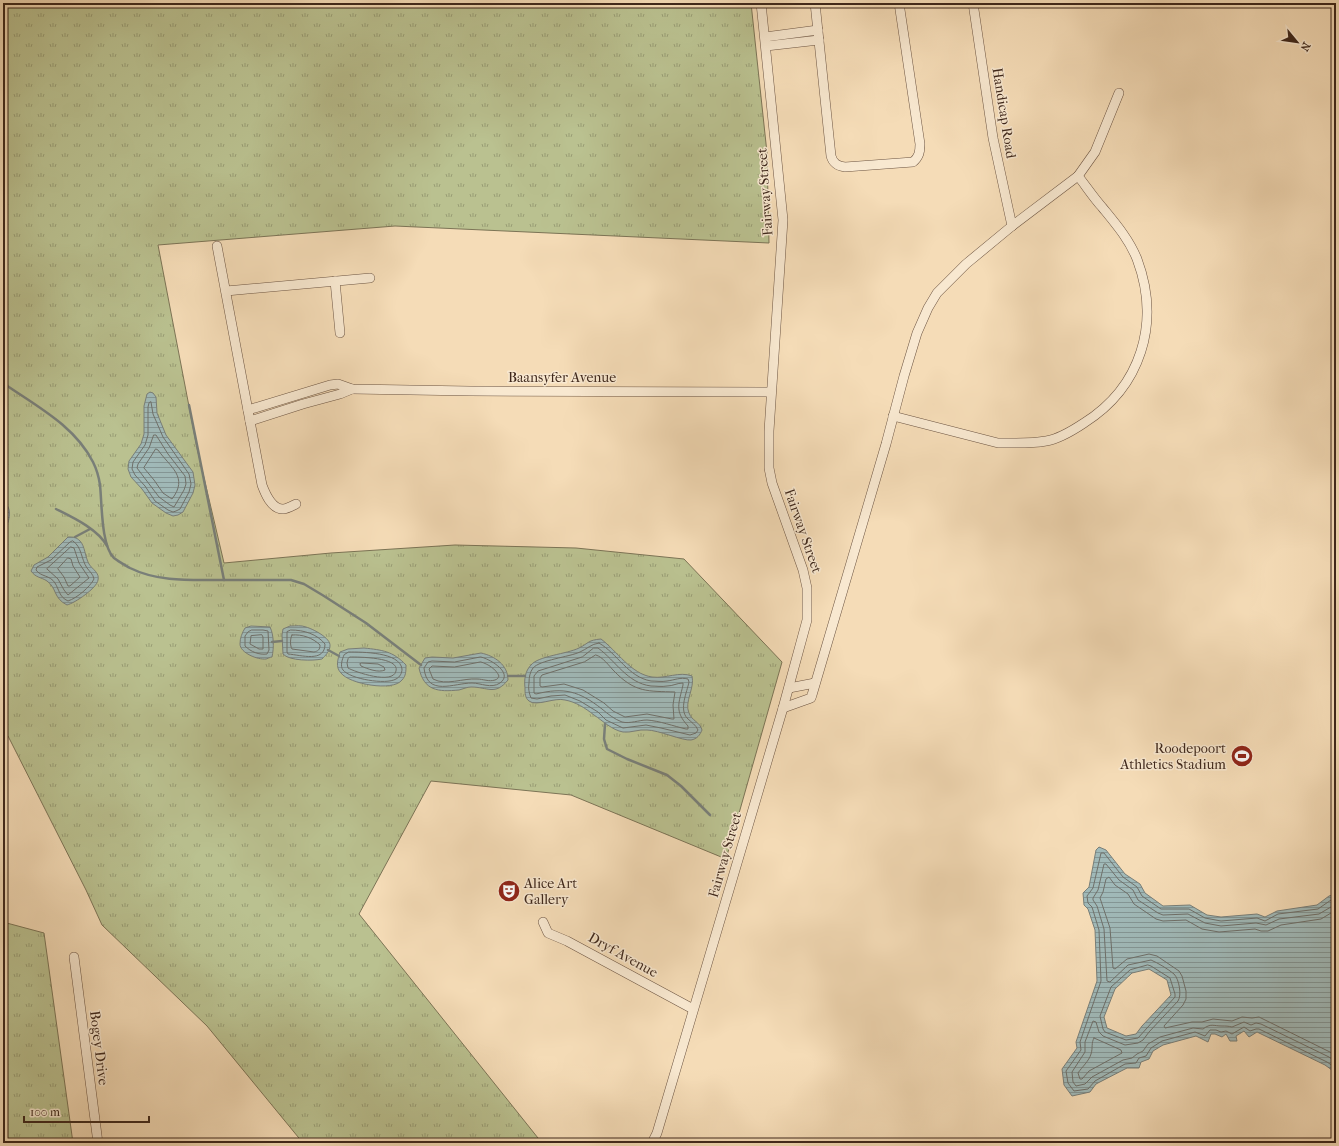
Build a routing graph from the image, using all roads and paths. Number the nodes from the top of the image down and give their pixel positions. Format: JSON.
{"nodes":[{"id":1,"x":761,"y":3,"type":"edge"},
{"id":2,"x":815,"y":3,"type":"edge"},
{"id":3,"x":899,"y":3,"type":"edge"},
{"id":4,"x":973,"y":3,"type":"edge"},
{"id":5,"x":818,"y":30,"type":"junction"},
{"id":6,"x":819,"y":40,"type":"junction"},
{"id":7,"x":765,"y":42,"type":"junction"},
{"id":8,"x":1119,"y":93,"type":"dead end"},
{"id":9,"x":1078,"y":176,"type":"junction"},
{"id":10,"x":1012,"y":226,"type":"junction"},
{"id":11,"x":217,"y":246,"type":"dead end"},
{"id":12,"x":370,"y":278,"type":"dead end"},
{"id":13,"x":335,"y":281,"type":"junction"},
{"id":14,"x":226,"y":291,"type":"junction"},
{"id":15,"x":340,"y":333,"type":"dead end"},
{"id":16,"x":352,"y":389,"type":"junction"},
{"id":17,"x":771,"y":392,"type":"junction"},
{"id":18,"x":301,"y":393,"type":"junction"},
{"id":19,"x":303,"y":404,"type":"junction"},
{"id":20,"x":248,"y":410,"type":"junction"},
{"id":21,"x":894,"y":416,"type":"junction"},
{"id":22,"x":250,"y":421,"type":"junction"},
{"id":23,"x":296,"y":504,"type":"dead end"},
{"id":24,"x":815,"y":683,"type":"junction"},
{"id":25,"x":789,"y":688,"type":"junction"},
{"id":26,"x":783,"y":708,"type":"junction"},
{"id":27,"x":543,"y":922,"type":"dead end"},
{"id":28,"x":74,"y":956,"type":"dead end"},
{"id":29,"x":693,"y":1009,"type":"junction"},
{"id":30,"x":98,"y":1143,"type":"edge"},
{"id":31,"x":652,"y":1143,"type":"edge"}],
"edges":[{"from":1,"to":7,"type":"street","name":"Fairway Street"},
{"from":2,"to":5,"type":"street"},
{"from":3,"to":6,"type":"street"},
{"from":4,"to":10,"type":"street","name":"Handicap Road"},
{"from":5,"to":6,"type":"street"},
{"from":5,"to":7,"type":"street"},
{"from":6,"to":7,"type":"street"},
{"from":7,"to":17,"type":"street","name":"Fairway Street"},
{"from":8,"to":9,"type":"street"},
{"from":9,"to":10,"type":"street"},
{"from":9,"to":21,"type":"street"},
{"from":10,"to":21,"type":"street"},
{"from":11,"to":14,"type":"street"},
{"from":12,"to":13,"type":"street"},
{"from":13,"to":14,"type":"street"},
{"from":13,"to":15,"type":"street"},
{"from":14,"to":20,"type":"street"},
{"from":16,"to":17,"type":"street","name":"Baansyfer Avenue"},
{"from":16,"to":18,"type":"street","name":"Baansyfer Avenue"},
{"from":16,"to":19,"type":"street","name":"Baansyfer Avenue"},
{"from":17,"to":25,"type":"street","name":"Fairway Street"},
{"from":18,"to":19,"type":"street"},
{"from":18,"to":20,"type":"street","name":"Baansyfer Avenue"},
{"from":19,"to":22,"type":"street","name":"Baansyfer Avenue"},
{"from":20,"to":22,"type":"street"},
{"from":21,"to":24,"type":"street"},
{"from":22,"to":23,"type":"street"},
{"from":24,"to":25,"type":"street"},
{"from":24,"to":26,"type":"street"},
{"from":25,"to":26,"type":"street","name":"Fairway Street"},
{"from":26,"to":29,"type":"street","name":"Fairway Street"},
{"from":27,"to":29,"type":"street","name":"Dryf Avenue"},
{"from":28,"to":30,"type":"street","name":"Bogey Drive"},
{"from":29,"to":31,"type":"street","name":"Fairway Street"}]}
